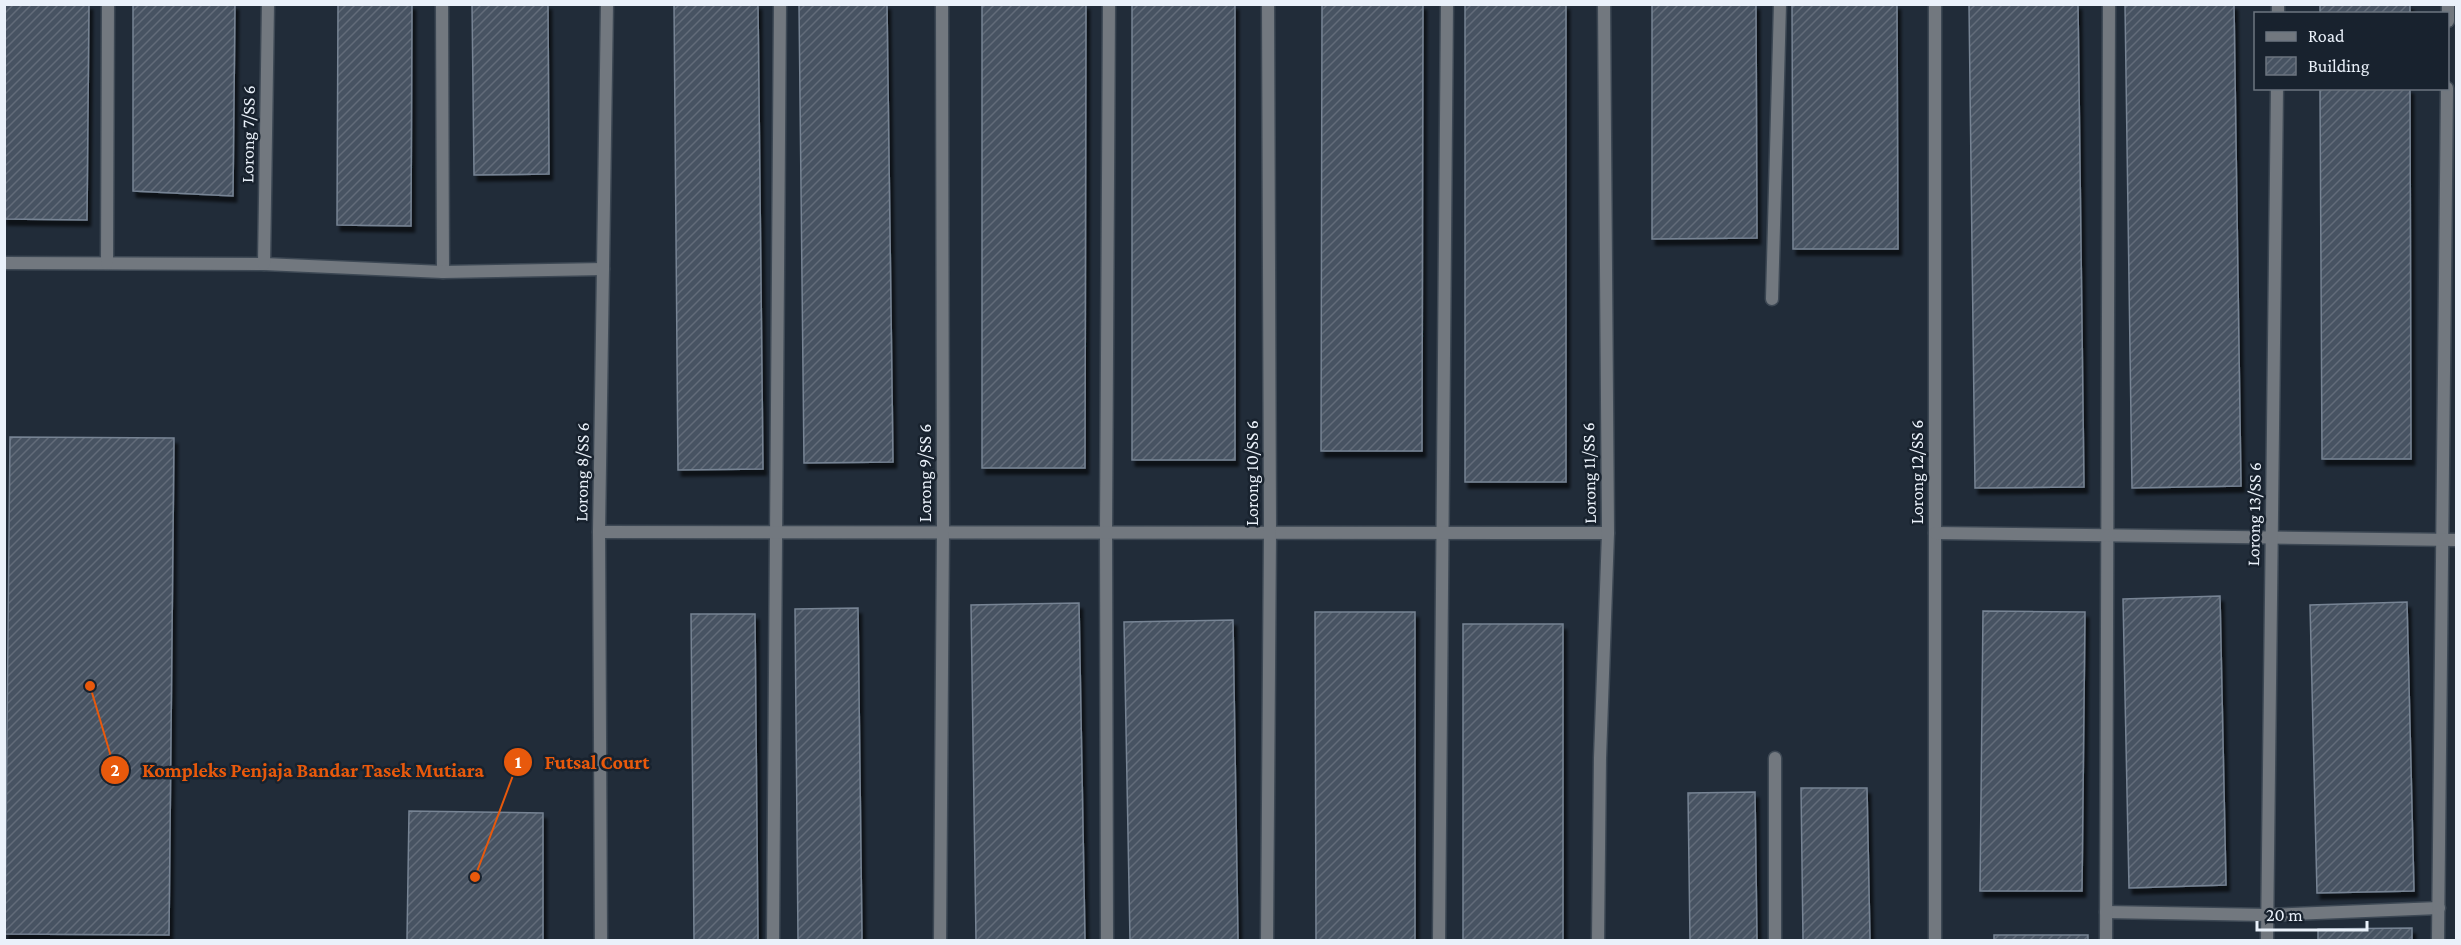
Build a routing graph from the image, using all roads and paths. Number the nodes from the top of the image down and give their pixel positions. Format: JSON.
{"nodes":[{"id":1,"x":108,"y":4,"type":"edge"},
{"id":2,"x":268,"y":4,"type":"edge"},
{"id":3,"x":442,"y":4,"type":"edge"},
{"id":4,"x":607,"y":4,"type":"edge"},
{"id":5,"x":780,"y":4,"type":"edge"},
{"id":6,"x":942,"y":4,"type":"edge"},
{"id":7,"x":1108,"y":4,"type":"edge"},
{"id":8,"x":1268,"y":4,"type":"edge"},
{"id":9,"x":1448,"y":4,"type":"edge"},
{"id":10,"x":1604,"y":4,"type":"edge"},
{"id":11,"x":1780,"y":4,"type":"edge"},
{"id":12,"x":1935,"y":4,"type":"edge"},
{"id":13,"x":2109,"y":4,"type":"edge"},
{"id":14,"x":2277,"y":90,"type":"edge"},
{"id":15,"x":2447,"y":90,"type":"edge"},
{"id":16,"x":107,"y":263,"type":"junction"},
{"id":17,"x":4,"y":264,"type":"edge"},
{"id":18,"x":264,"y":264,"type":"junction"},
{"id":19,"x":603,"y":269,"type":"junction"},
{"id":20,"x":443,"y":272,"type":"junction"},
{"id":21,"x":1772,"y":299,"type":"dead end"},
{"id":22,"x":599,"y":532,"type":"junction"},
{"id":23,"x":775,"y":532,"type":"junction"},
{"id":24,"x":943,"y":532,"type":"junction"},
{"id":25,"x":1106,"y":532,"type":"junction"},
{"id":26,"x":1270,"y":532,"type":"junction"},
{"id":27,"x":1441,"y":532,"type":"junction"},
{"id":28,"x":1608,"y":533,"type":"junction"},
{"id":29,"x":1935,"y":533,"type":"junction"},
{"id":30,"x":2107,"y":535,"type":"junction"},
{"id":31,"x":2272,"y":537,"type":"junction"},
{"id":32,"x":2442,"y":540,"type":"junction"},
{"id":33,"x":2457,"y":540,"type":"edge"},
{"id":34,"x":1775,"y":758,"type":"dead end"},
{"id":35,"x":2439,"y":908,"type":"junction"},
{"id":36,"x":2106,"y":912,"type":"junction"},
{"id":37,"x":2267,"y":915,"type":"junction"},
{"id":38,"x":601,"y":940,"type":"edge"},
{"id":39,"x":773,"y":940,"type":"edge"},
{"id":40,"x":940,"y":940,"type":"edge"},
{"id":41,"x":1107,"y":940,"type":"edge"},
{"id":42,"x":1267,"y":940,"type":"edge"},
{"id":43,"x":1439,"y":940,"type":"edge"},
{"id":44,"x":1598,"y":940,"type":"edge"},
{"id":45,"x":1775,"y":940,"type":"edge"},
{"id":46,"x":1935,"y":940,"type":"edge"},
{"id":47,"x":2106,"y":940,"type":"edge"},
{"id":48,"x":2267,"y":940,"type":"edge"},
{"id":49,"x":2438,"y":940,"type":"edge"}],
"edges":[{"from":1,"to":16,"type":"street"},
{"from":2,"to":18,"type":"street","name":"Lorong 7/SS 6"},
{"from":3,"to":20,"type":"street"},
{"from":4,"to":19,"type":"street","name":"Lorong 8/SS 6"},
{"from":5,"to":23,"type":"street"},
{"from":6,"to":24,"type":"street","name":"Lorong 9/SS 6"},
{"from":7,"to":25,"type":"street"},
{"from":8,"to":26,"type":"street","name":"Lorong 10/SS 6"},
{"from":9,"to":27,"type":"street"},
{"from":10,"to":28,"type":"street","name":"Lorong 11/SS 6"},
{"from":11,"to":21,"type":"street"},
{"from":12,"to":29,"type":"street","name":"Lorong 12/SS 6"},
{"from":13,"to":30,"type":"street"},
{"from":14,"to":31,"type":"street","name":"Lorong 13/SS 6"},
{"from":15,"to":32,"type":"street"},
{"from":16,"to":17,"type":"street"},
{"from":16,"to":18,"type":"street"},
{"from":18,"to":20,"type":"street"},
{"from":19,"to":20,"type":"street"},
{"from":19,"to":22,"type":"street","name":"Lorong 8/SS 6"},
{"from":22,"to":23,"type":"street"},
{"from":22,"to":38,"type":"street","name":"Lorong 8/SS 6"},
{"from":23,"to":24,"type":"street"},
{"from":23,"to":39,"type":"street"},
{"from":24,"to":25,"type":"street"},
{"from":24,"to":40,"type":"street","name":"Lorong 9/SS 6"},
{"from":25,"to":26,"type":"street"},
{"from":25,"to":41,"type":"street"},
{"from":26,"to":27,"type":"street"},
{"from":26,"to":42,"type":"street","name":"Lorong 10/SS 6"},
{"from":27,"to":28,"type":"street"},
{"from":27,"to":43,"type":"street"},
{"from":28,"to":44,"type":"street","name":"Lorong 11/SS 6"},
{"from":29,"to":30,"type":"street"},
{"from":29,"to":46,"type":"street","name":"Lorong 12/SS 6"},
{"from":30,"to":31,"type":"street"},
{"from":30,"to":36,"type":"street"},
{"from":31,"to":32,"type":"street"},
{"from":31,"to":37,"type":"street","name":"Lorong 13/SS 6"},
{"from":32,"to":33,"type":"street"},
{"from":32,"to":35,"type":"street"},
{"from":34,"to":45,"type":"street"},
{"from":35,"to":37,"type":"street"},
{"from":35,"to":49,"type":"street"},
{"from":36,"to":37,"type":"street"},
{"from":36,"to":47,"type":"street"},
{"from":37,"to":48,"type":"street","name":"Lorong 13/SS 6"}]}
